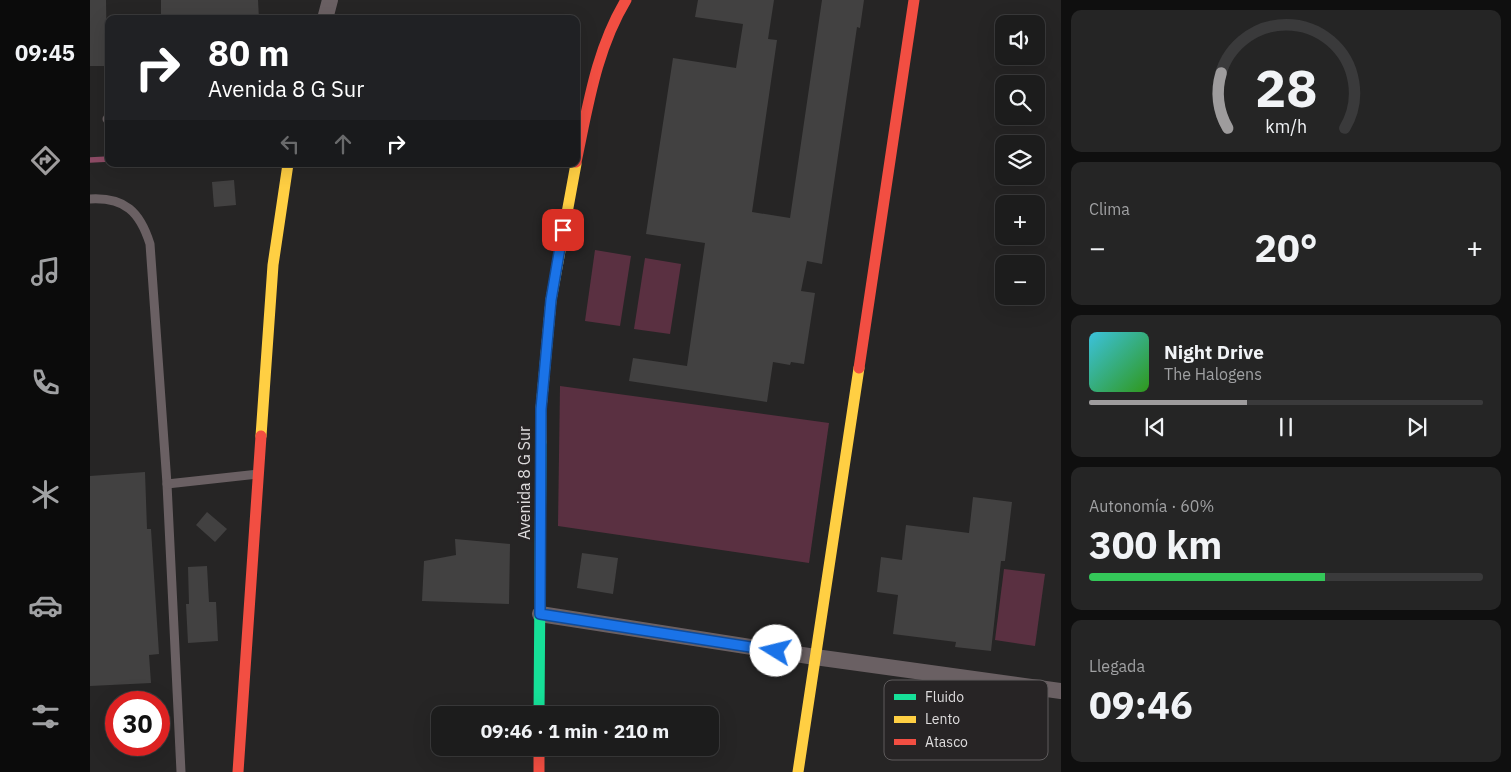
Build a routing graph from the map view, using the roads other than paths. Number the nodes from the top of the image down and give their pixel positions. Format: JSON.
{"nodes":[{"id":1,"x":330,"y":0,"type":"edge"},
{"id":2,"x":626,"y":0,"type":"edge"},
{"id":3,"x":914,"y":0,"type":"edge"},
{"id":4,"x":326,"y":15,"type":"edge"},
{"id":5,"x":580,"y":144,"type":"edge"},
{"id":6,"x":287,"y":167,"type":"edge"},
{"id":7,"x":575,"y":167,"type":"edge"},
{"id":8,"x":90,"y":199,"type":"edge"},
{"id":9,"x":258,"y":474,"type":"junction"},
{"id":10,"x":166,"y":484,"type":"junction"},
{"id":11,"x":540,"y":614,"type":"junction"},
{"id":12,"x":815,"y":657,"type":"junction"},
{"id":13,"x":986,"y":680,"type":"edge"},
{"id":14,"x":1048,"y":688,"type":"edge"},
{"id":15,"x":1061,"y":690,"type":"edge"},
{"id":16,"x":539,"y":706,"type":"edge"},
{"id":17,"x":539,"y":756,"type":"edge"},
{"id":18,"x":182,"y":772,"type":"edge"},
{"id":19,"x":238,"y":772,"type":"edge"},
{"id":20,"x":539,"y":772,"type":"edge"},
{"id":21,"x":798,"y":772,"type":"edge"}],
"edges":[{"from":1,"to":4,"type":"street"},
{"from":2,"to":5,"type":"street","name":"Avenida 8 G Sur"},
{"from":3,"to":12,"type":"street"},
{"from":6,"to":9,"type":"street"},
{"from":7,"to":11,"type":"street","name":"Avenida 8 G Sur"},
{"from":8,"to":10,"type":"lane"},
{"from":9,"to":10,"type":"lane"},
{"from":9,"to":19,"type":"street"},
{"from":10,"to":18,"type":"lane"},
{"from":11,"to":12,"type":"street"},
{"from":11,"to":16,"type":"street","name":"Avenida 8 G Sur"},
{"from":12,"to":13,"type":"street"},
{"from":12,"to":21,"type":"street"},
{"from":14,"to":15,"type":"street"},
{"from":17,"to":20,"type":"street"}]}
